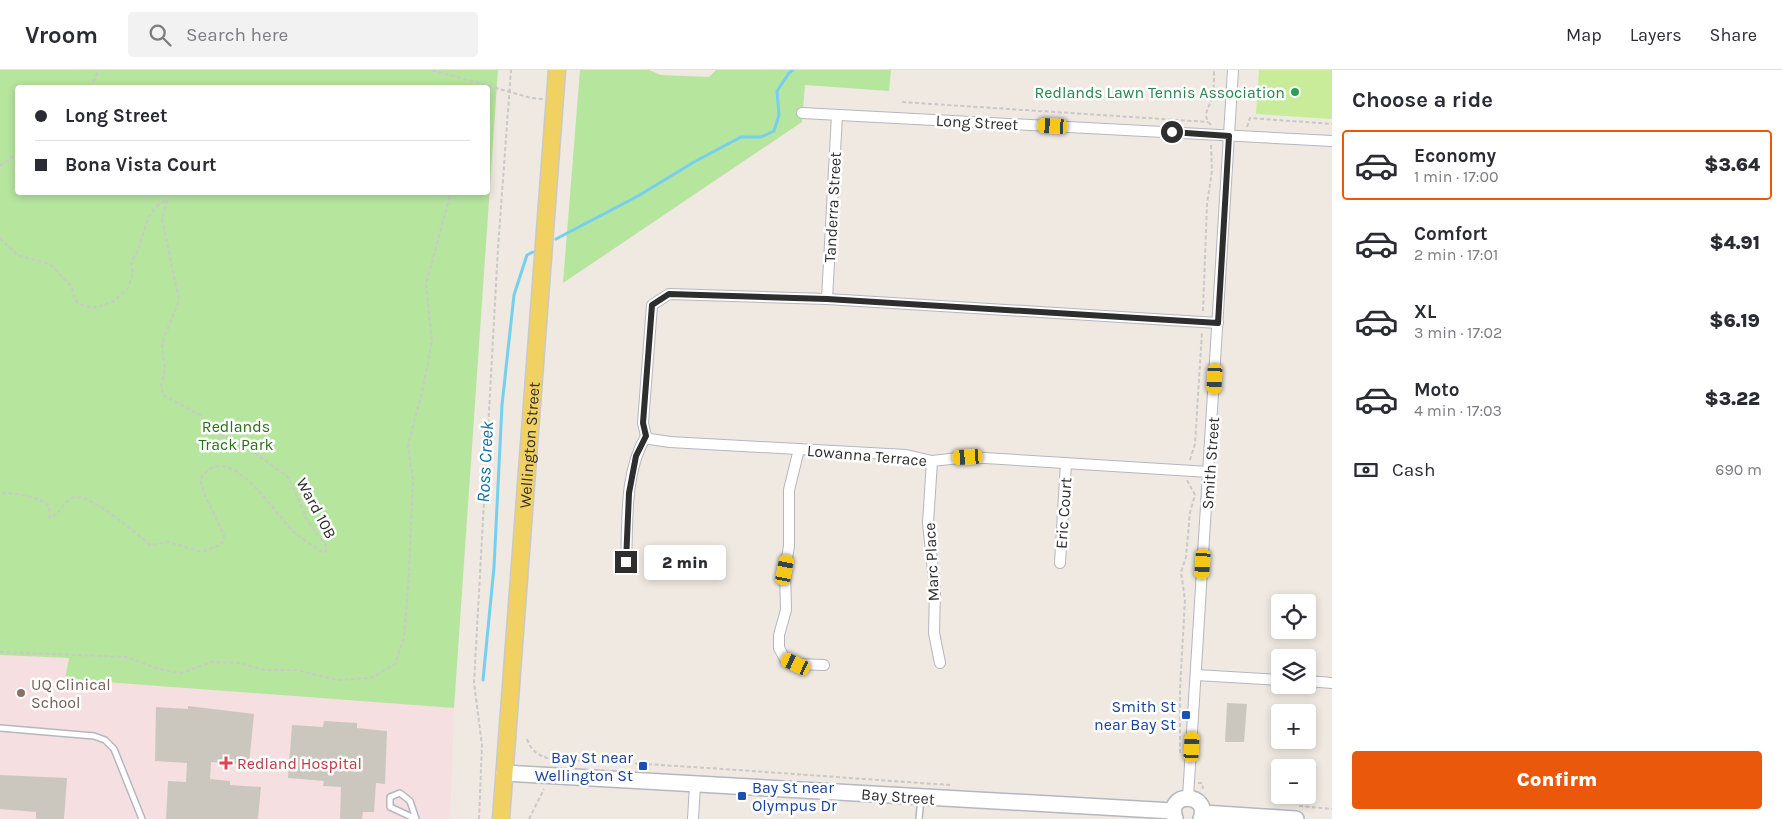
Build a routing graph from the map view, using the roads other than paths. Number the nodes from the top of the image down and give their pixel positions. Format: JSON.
{"nodes":[{"id":1,"x":557,"y":70,"type":"edge"},
{"id":2,"x":1233,"y":70,"type":"edge"},
{"id":3,"x":802,"y":113,"type":"dead end"},
{"id":4,"x":837,"y":115,"type":"junction"},
{"id":5,"x":1229,"y":136,"type":"junction"},
{"id":6,"x":1332,"y":142,"type":"edge"},
{"id":7,"x":827,"y":299,"type":"junction"},
{"id":8,"x":1218,"y":323,"type":"junction"},
{"id":9,"x":646,"y":436,"type":"junction"},
{"id":10,"x":799,"y":449,"type":"junction"},
{"id":11,"x":932,"y":461,"type":"junction"},
{"id":12,"x":1066,"y":464,"type":"junction"},
{"id":13,"x":1209,"y":472,"type":"junction"},
{"id":14,"x":626,"y":562,"type":"dead end"},
{"id":15,"x":1060,"y":563,"type":"dead end"},
{"id":16,"x":940,"y":663,"type":"dead end"},
{"id":17,"x":824,"y":666,"type":"dead end"},
{"id":18,"x":1196,"y":675,"type":"junction"},
{"id":19,"x":1271,"y":679,"type":"edge"},
{"id":20,"x":1316,"y":682,"type":"edge"},
{"id":21,"x":1332,"y":683,"type":"edge"},
{"id":22,"x":0,"y":728,"type":"edge"},
{"id":23,"x":504,"y":773,"type":"junction"},
{"id":24,"x":695,"y":785,"type":"junction"},
{"id":25,"x":1189,"y":790,"type":"junction"},
{"id":26,"x":921,"y":797,"type":"junction"},
{"id":27,"x":1294,"y":812,"type":"edge"},
{"id":28,"x":1174,"y":815,"type":"edge"},
{"id":29,"x":1202,"y":816,"type":"edge"},
{"id":30,"x":142,"y":819,"type":"edge"},
{"id":31,"x":416,"y":819,"type":"edge"},
{"id":32,"x":501,"y":819,"type":"edge"},
{"id":33,"x":693,"y":819,"type":"edge"},
{"id":34,"x":918,"y":819,"type":"edge"}],
"edges":[{"from":1,"to":23,"type":"main road","name":"Wellington Street"},
{"from":2,"to":5,"type":"street","name":"Smith Street"},
{"from":3,"to":4,"type":"street","name":"Long Street"},
{"from":4,"to":5,"type":"street","name":"Long Street"},
{"from":4,"to":7,"type":"street","name":"Tanderra Street"},
{"from":5,"to":6,"type":"street","name":"Long Street"},
{"from":5,"to":8,"type":"street","name":"Smith Street"},
{"from":7,"to":8,"type":"street"},
{"from":7,"to":9,"type":"street"},
{"from":8,"to":13,"type":"street","name":"Smith Street"},
{"from":9,"to":10,"type":"street","name":"Lowanna Terrace"},
{"from":9,"to":14,"type":"street"},
{"from":10,"to":11,"type":"street","name":"Lowanna Terrace"},
{"from":10,"to":17,"type":"street"},
{"from":11,"to":12,"type":"street","name":"Lowanna Terrace"},
{"from":11,"to":16,"type":"street","name":"Marc Place"},
{"from":12,"to":13,"type":"street","name":"Lowanna Terrace"},
{"from":12,"to":15,"type":"street","name":"Eric Court"},
{"from":13,"to":18,"type":"street","name":"Smith Street"},
{"from":18,"to":19,"type":"street"},
{"from":18,"to":25,"type":"street","name":"Smith Street"},
{"from":20,"to":21,"type":"street"},
{"from":22,"to":30,"type":"lane"},
{"from":23,"to":24,"type":"street","name":"Bay Street"},
{"from":23,"to":32,"type":"main road","name":"Wellington Street"},
{"from":24,"to":26,"type":"street","name":"Bay Street"},
{"from":24,"to":33,"type":"street"},
{"from":25,"to":28,"type":"street"},
{"from":25,"to":29,"type":"street"},
{"from":26,"to":28,"type":"street","name":"Bay Street"},
{"from":26,"to":34,"type":"lane"},
{"from":27,"to":29,"type":"street"},
{"from":31,"to":31,"type":"lane"}]}
